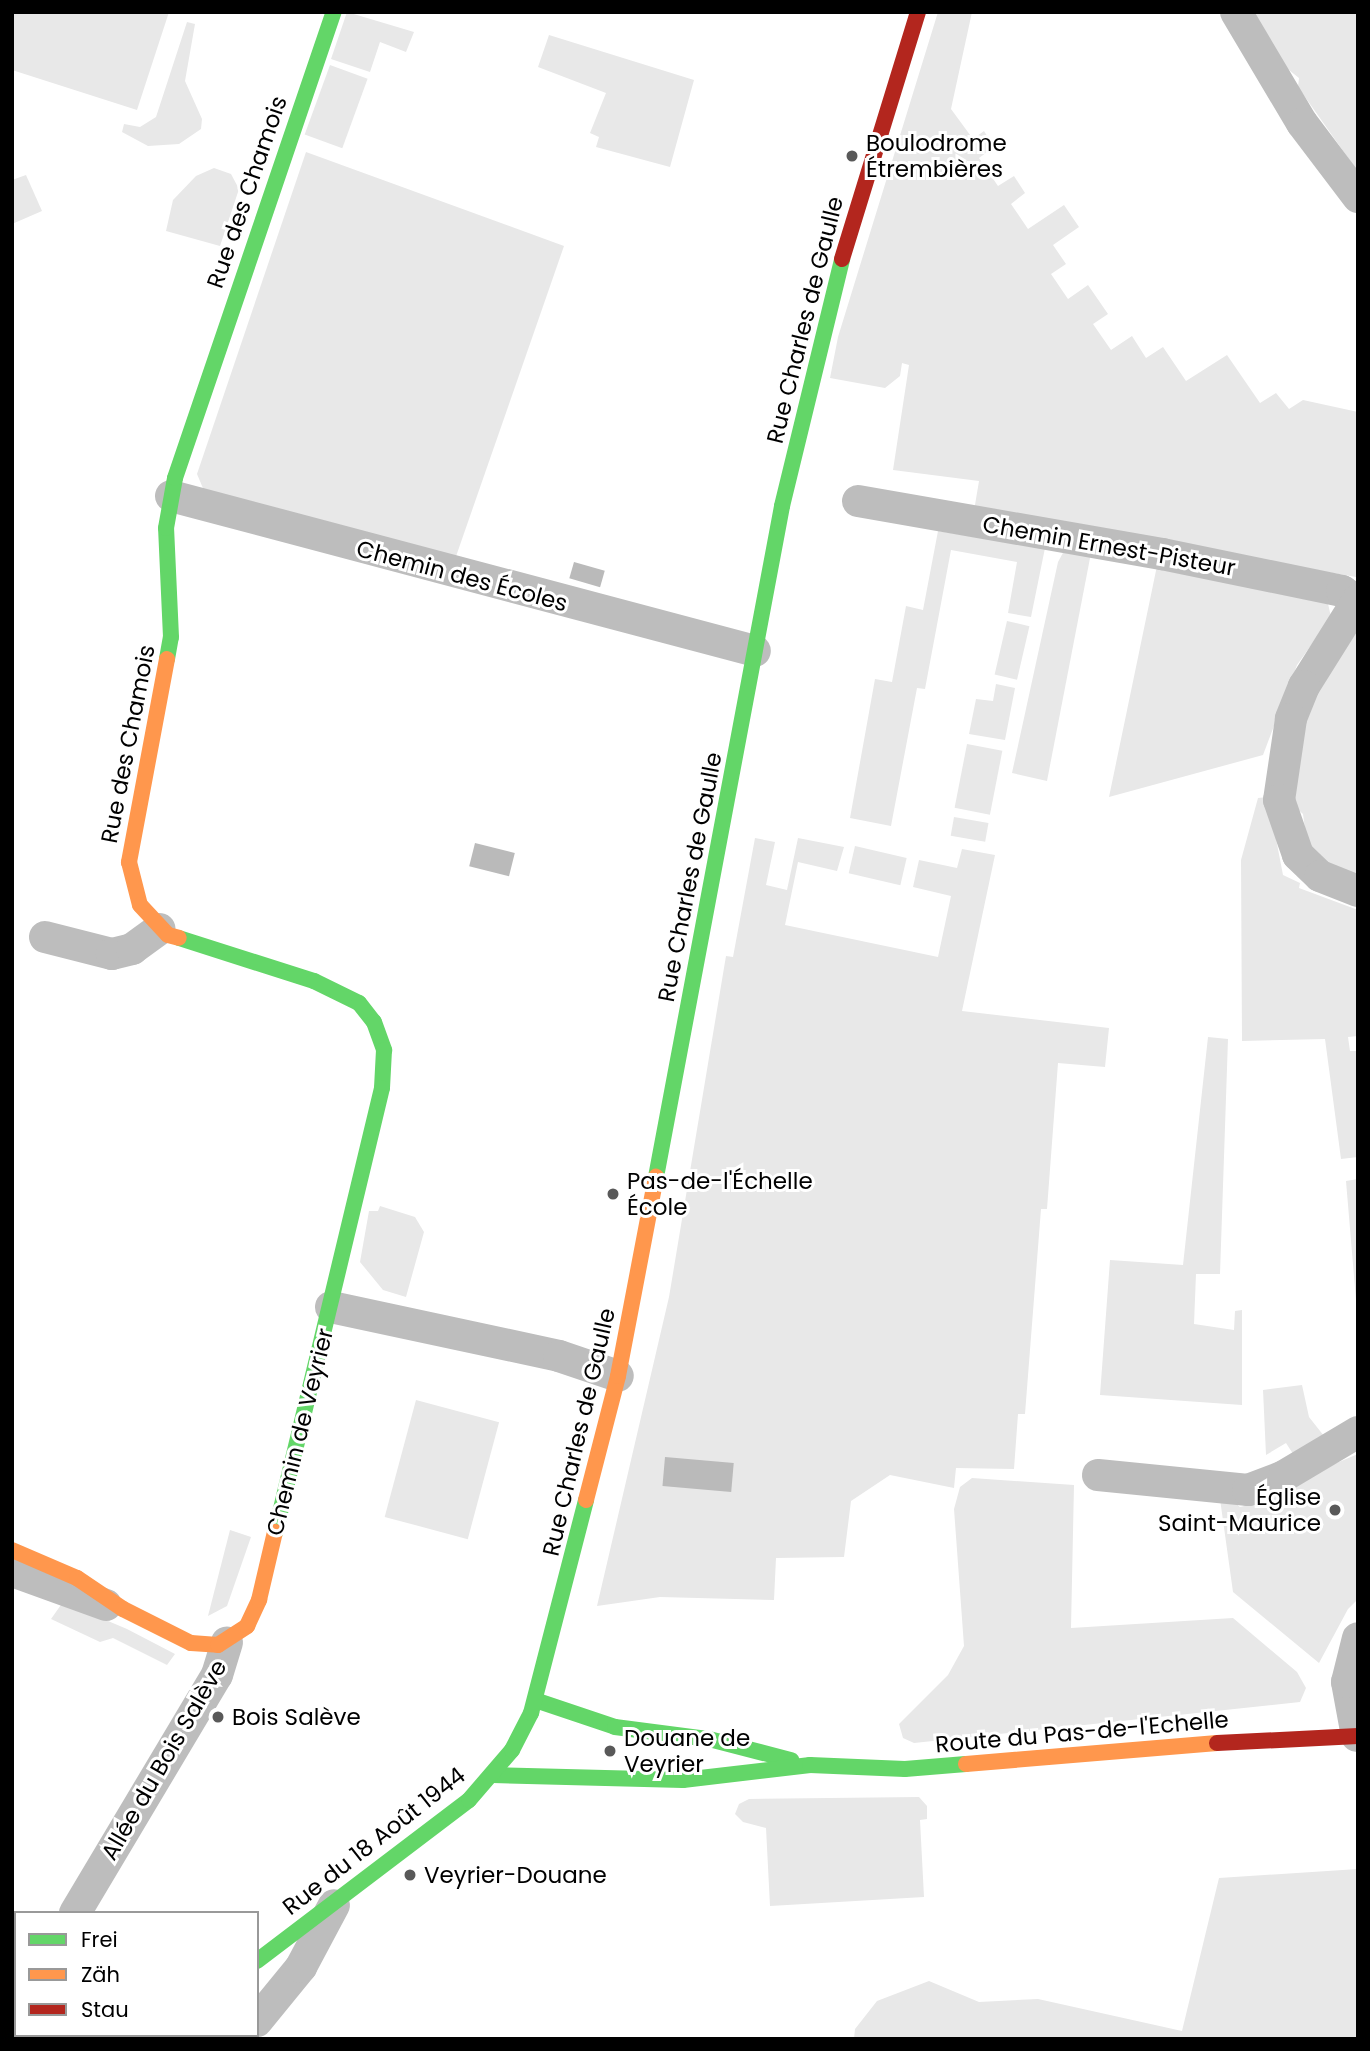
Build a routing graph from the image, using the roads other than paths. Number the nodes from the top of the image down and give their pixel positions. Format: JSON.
{"nodes":[{"id":1,"x":334,"y":12,"type":"edge"},
{"id":2,"x":918,"y":12,"type":"edge"},
{"id":3,"x":1236,"y":12,"type":"edge"},
{"id":4,"x":1358,"y":197,"type":"edge"},
{"id":5,"x":171,"y":496,"type":"junction"},
{"id":6,"x":858,"y":501,"type":"dead end"},
{"id":7,"x":1357,"y":600,"type":"edge"},
{"id":8,"x":755,"y":651,"type":"junction"},
{"id":9,"x":1358,"y":891,"type":"edge"},
{"id":10,"x":160,"y":929,"type":"junction"},
{"id":11,"x":44,"y":937,"type":"dead end"},
{"id":12,"x":331,"y":1307,"type":"junction"},
{"id":13,"x":618,"y":1376,"type":"junction"},
{"id":14,"x":1358,"y":1432,"type":"edge"},
{"id":15,"x":1098,"y":1475,"type":"dead end"},
{"id":16,"x":12,"y":1550,"type":"edge"},
{"id":17,"x":12,"y":1571,"type":"edge"},
{"id":18,"x":123,"y":1609,"type":"junction"},
{"id":19,"x":1358,"y":1638,"type":"edge"},
{"id":20,"x":227,"y":1642,"type":"junction"},
{"id":21,"x":535,"y":1700,"type":"junction"},
{"id":22,"x":1357,"y":1736,"type":"edge"},
{"id":23,"x":512,"y":1751,"type":"joint"},
{"id":24,"x":810,"y":1765,"type":"junction"},
{"id":25,"x":493,"y":1775,"type":"junction"},
{"id":26,"x":339,"y":1898,"type":"junction"},
{"id":27,"x":76,"y":1911,"type":"edge"},
{"id":28,"x":259,"y":1959,"type":"edge"},
{"id":29,"x":259,"y":2018,"type":"edge"}],
"edges":[{"from":1,"to":5,"type":"main road","name":"Rue des Chamois"},
{"from":2,"to":8,"type":"main road","name":"Rue Charles de Gaulle"},
{"from":3,"to":4,"type":"street"},
{"from":5,"to":8,"type":"street","name":"Chemin des Écoles"},
{"from":5,"to":10,"type":"main road","name":"Rue des Chamois"},
{"from":6,"to":7,"type":"street","name":"Chemin Ernest-Pisteur"},
{"from":7,"to":9,"type":"street"},
{"from":8,"to":13,"type":"main road","name":"Rue Charles de Gaulle"},
{"from":10,"to":11,"type":"street"},
{"from":10,"to":12,"type":"main road","name":"Rue des Chamois"},
{"from":12,"to":13,"type":"street","name":"Chemin de Veyrier"},
{"from":12,"to":20,"type":"main road","name":"Chemin de Veyrier"},
{"from":13,"to":21,"type":"main road","name":"Rue Charles de Gaulle"},
{"from":14,"to":15,"type":"street"},
{"from":16,"to":18,"type":"main road"},
{"from":17,"to":18,"type":"street"},
{"from":18,"to":20,"type":"main road"},
{"from":19,"to":22,"type":"street"},
{"from":20,"to":27,"type":"street","name":"Allée du Bois Salève"},
{"from":21,"to":23,"type":"main road","name":"Rue Charles de Gaulle"},
{"from":21,"to":24,"type":"main road","name":"Route du Pas-de-l'Echelle"},
{"from":22,"to":24,"type":"main road","name":"Route du Pas-de-l'Echelle"},
{"from":23,"to":25,"type":"main road","name":"Rue du 18 Août 1944"},
{"from":24,"to":25,"type":"main road","name":"Route du Pas-de-l'Echelle"},
{"from":25,"to":26,"type":"main road","name":"Rue du 18 Août 1944"},
{"from":26,"to":28,"type":"main road","name":"Rue du 18 Août 1944"},
{"from":26,"to":29,"type":"street"}]}
